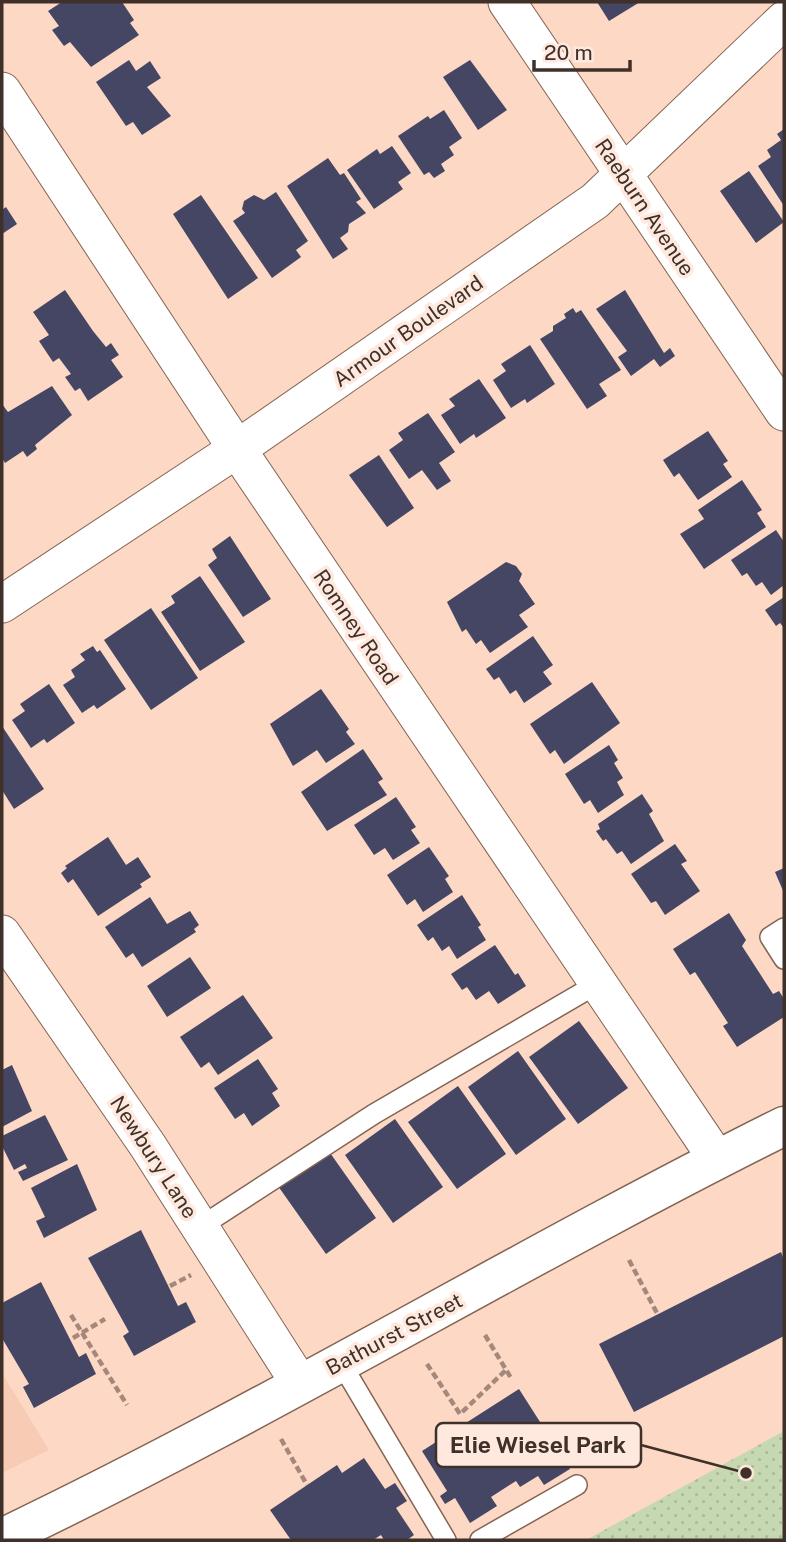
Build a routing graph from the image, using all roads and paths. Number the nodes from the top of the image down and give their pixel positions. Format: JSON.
{"nodes":[{"id":1,"x":507,"y":2,"type":"edge"},
{"id":2,"x":784,"y":20,"type":"edge"},
{"id":3,"x":2,"y":91,"type":"edge"},
{"id":4,"x":623,"y":176,"type":"junction"},
{"id":5,"x":784,"y":412,"type":"edge"},
{"id":6,"x":236,"y":449,"type":"junction"},
{"id":7,"x":2,"y":604,"type":"edge"},
{"id":8,"x":784,"y":928,"type":"edge"},
{"id":9,"x":2,"y":934,"type":"edge"},
{"id":10,"x":784,"y":959,"type":"edge"},
{"id":11,"x":597,"y":984,"type":"junction"},
{"id":12,"x":783,"y":1129,"type":"edge"},
{"id":13,"x":717,"y":1159,"type":"junction"},
{"id":14,"x":200,"y":1227,"type":"junction"},
{"id":15,"x":629,"y":1260,"type":"dead end"},
{"id":16,"x":71,"y":1315,"type":"dead end"},
{"id":17,"x":658,"y":1315,"type":"dead end"},
{"id":18,"x":105,"y":1319,"type":"dead end"},
{"id":19,"x":82,"y":1332,"type":"junction"},
{"id":20,"x":485,"y":1335,"type":"dead end"},
{"id":21,"x":72,"y":1338,"type":"dead end"},
{"id":22,"x":341,"y":1363,"type":"junction"},
{"id":23,"x":427,"y":1364,"type":"dead end"},
{"id":24,"x":506,"y":1370,"type":"junction"},
{"id":25,"x":511,"y":1378,"type":"dead end"},
{"id":26,"x":300,"y":1384,"type":"junction"},
{"id":27,"x":127,"y":1405,"type":"dead end"},
{"id":28,"x":281,"y":1438,"type":"dead end"},
{"id":29,"x":307,"y":1485,"type":"dead end"},
{"id":30,"x":577,"y":1485,"type":"dead end"},
{"id":31,"x":2,"y":1538,"type":"edge"},
{"id":32,"x":446,"y":1540,"type":"edge"},
{"id":33,"x":481,"y":1540,"type":"edge"}],
"edges":[{"from":1,"to":4,"type":"street","name":"Raeburn Avenue"},
{"from":2,"to":4,"type":"street","name":"Armour Boulevard"},
{"from":3,"to":6,"type":"street","name":"Romney Road"},
{"from":4,"to":5,"type":"street","name":"Raeburn Avenue"},
{"from":4,"to":6,"type":"street","name":"Armour Boulevard"},
{"from":6,"to":7,"type":"street","name":"Armour Boulevard"},
{"from":6,"to":11,"type":"street","name":"Romney Road"},
{"from":8,"to":10,"type":"lane"},
{"from":9,"to":14,"type":"street","name":"Newbury Lane"},
{"from":11,"to":13,"type":"street","name":"Romney Road"},
{"from":11,"to":14,"type":"lane"},
{"from":12,"to":13,"type":"main road","name":"Bathurst Street"},
{"from":13,"to":22,"type":"main road","name":"Bathurst Street"},
{"from":14,"to":26,"type":"street","name":"Newbury Lane"},
{"from":15,"to":17,"type":"path"},
{"from":16,"to":19,"type":"path"},
{"from":18,"to":19,"type":"path"},
{"from":19,"to":21,"type":"path"},
{"from":19,"to":27,"type":"path"},
{"from":20,"to":24,"type":"path"},
{"from":22,"to":26,"type":"main road","name":"Bathurst Street"},
{"from":22,"to":32,"type":"lane"},
{"from":23,"to":24,"type":"path"},
{"from":24,"to":25,"type":"path"},
{"from":26,"to":31,"type":"main road","name":"Bathurst Street"},
{"from":28,"to":29,"type":"path"},
{"from":30,"to":33,"type":"lane"}]}
